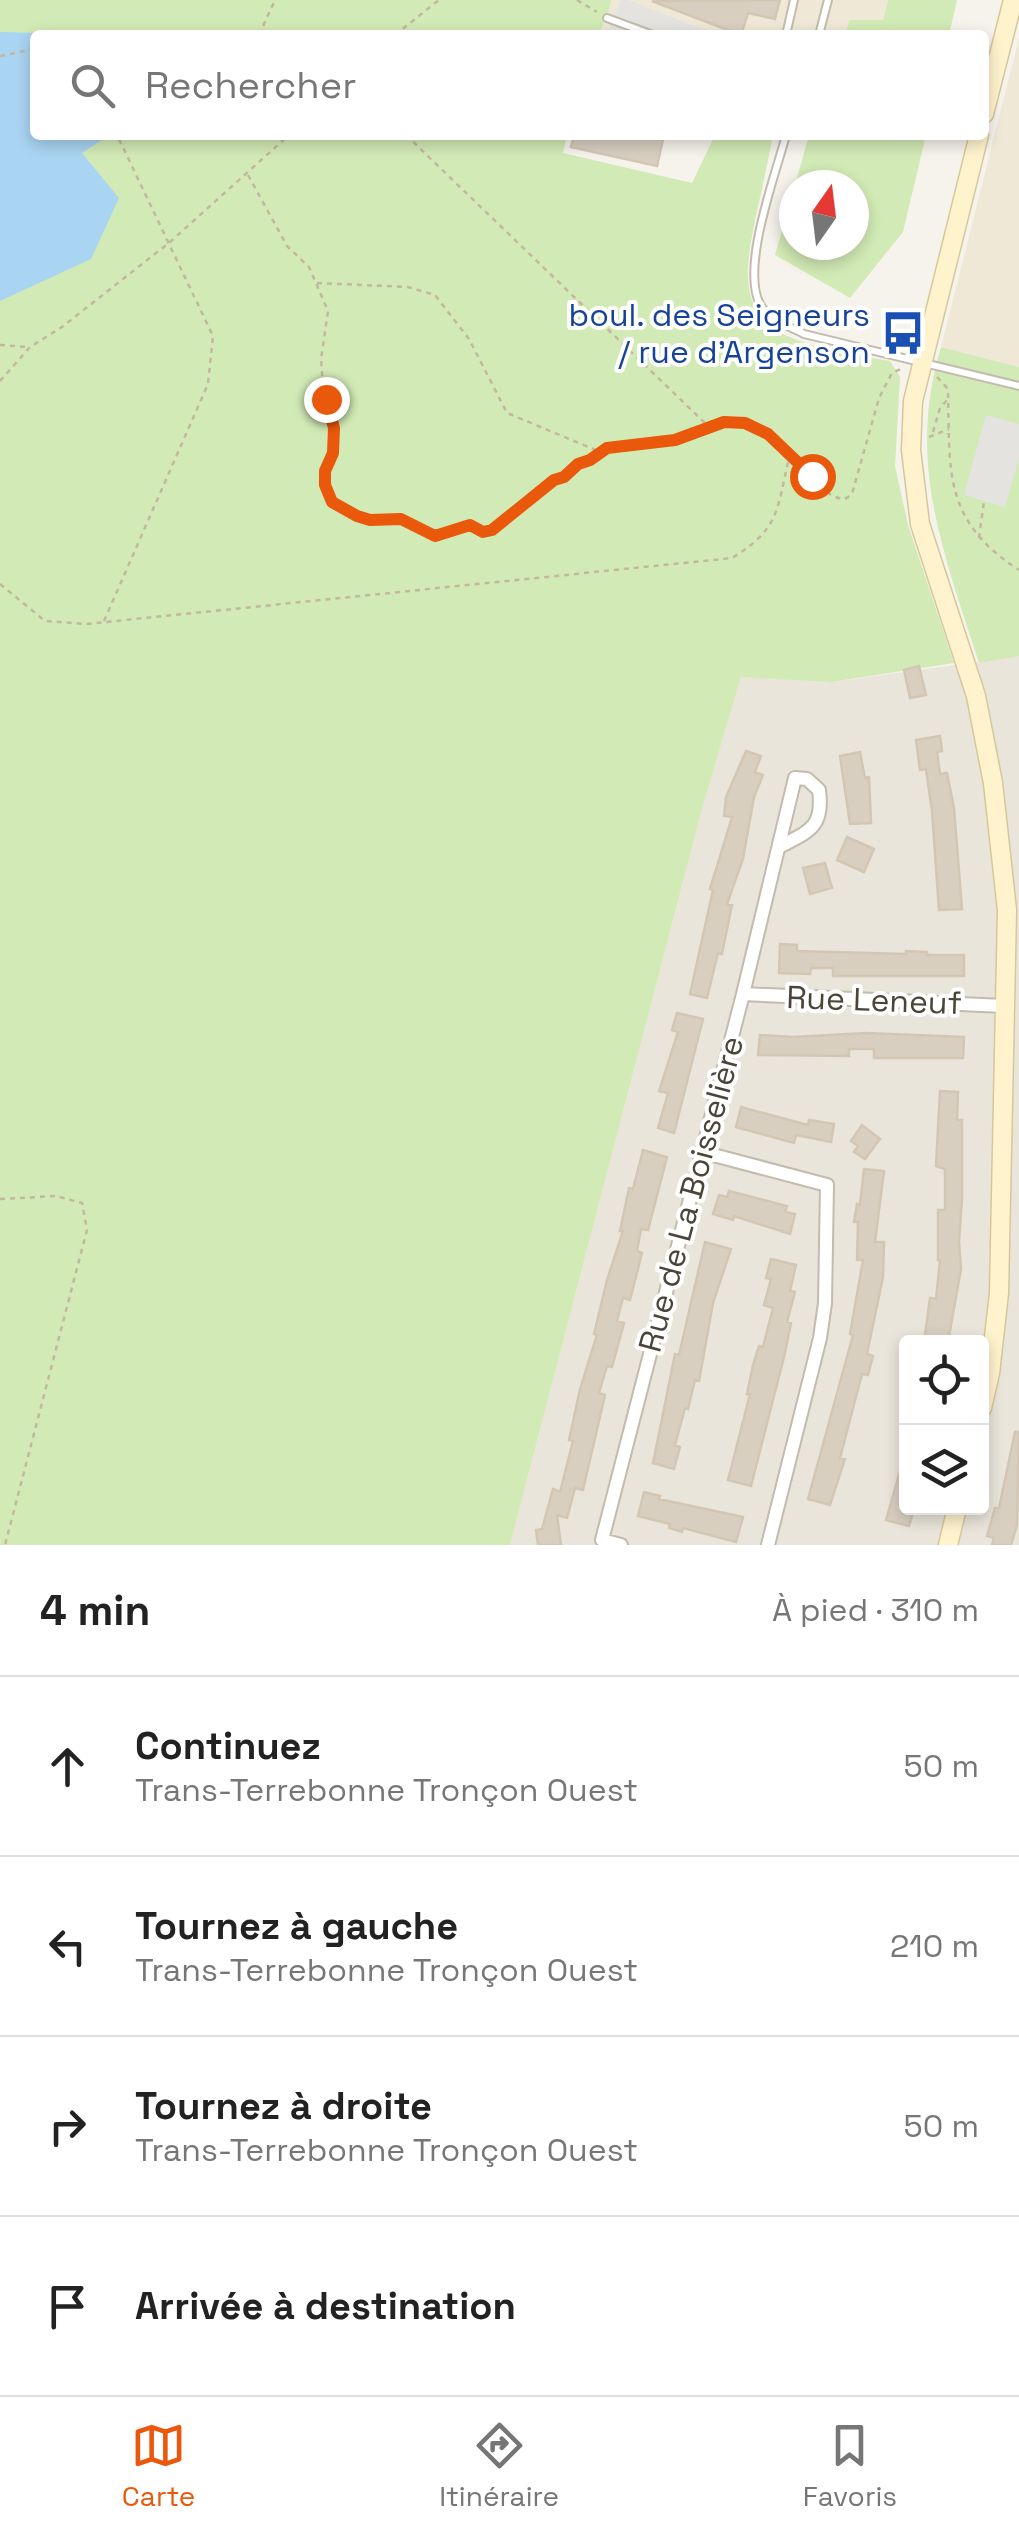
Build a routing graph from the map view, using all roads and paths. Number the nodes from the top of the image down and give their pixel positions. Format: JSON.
{"nodes":[{"id":1,"x":276,"y":0,"type":"edge"},
{"id":2,"x":440,"y":0,"type":"edge"},
{"id":3,"x":577,"y":0,"type":"edge"},
{"id":4,"x":794,"y":0,"type":"edge"},
{"id":5,"x":828,"y":0,"type":"edge"},
{"id":6,"x":1013,"y":0,"type":"edge"},
{"id":7,"x":607,"y":18,"type":"joint"},
{"id":8,"x":261,"y":30,"type":"edge"},
{"id":9,"x":401,"y":30,"type":"edge"},
{"id":10,"x":639,"y":30,"type":"edge"},
{"id":11,"x":787,"y":30,"type":"edge"},
{"id":12,"x":819,"y":30,"type":"edge"},
{"id":13,"x":30,"y":50,"type":"edge"},
{"id":14,"x":0,"y":56,"type":"edge"},
{"id":15,"x":989,"y":94,"type":"edge"},
{"id":16,"x":119,"y":140,"type":"edge"},
{"id":17,"x":285,"y":140,"type":"edge"},
{"id":18,"x":411,"y":140,"type":"edge"},
{"id":19,"x":785,"y":140,"type":"edge"},
{"id":20,"x":978,"y":140,"type":"edge"},
{"id":21,"x":248,"y":175,"type":"junction"},
{"id":22,"x":170,"y":242,"type":"junction"},
{"id":23,"x":317,"y":283,"type":"junction"},
{"id":24,"x":0,"y":344,"type":"edge"},
{"id":25,"x":30,"y":347,"type":"junction"},
{"id":26,"x":922,"y":361,"type":"junction"},
{"id":27,"x":0,"y":381,"type":"edge"},
{"id":28,"x":1019,"y":386,"type":"edge"},
{"id":29,"x":948,"y":398,"type":"junction"},
{"id":30,"x":708,"y":426,"type":"junction"},
{"id":31,"x":949,"y":429,"type":"junction"},
{"id":32,"x":933,"y":434,"type":"junction"},
{"id":33,"x":911,"y":450,"type":"junction"},
{"id":34,"x":599,"y":452,"type":"junction"},
{"id":35,"x":790,"y":457,"type":"junction"},
{"id":36,"x":984,"y":501,"type":"dead end"},
{"id":37,"x":978,"y":538,"type":"junction"},
{"id":38,"x":1019,"y":570,"type":"edge"},
{"id":39,"x":0,"y":584,"type":"edge"},
{"id":40,"x":103,"y":622,"type":"junction"},
{"id":41,"x":779,"y":846,"type":"junction"},
{"id":42,"x":743,"y":994,"type":"junction"},
{"id":43,"x":1004,"y":1006,"type":"junction"},
{"id":44,"x":702,"y":1152,"type":"junction"},
{"id":45,"x":1011,"y":1179,"type":"edge"},
{"id":46,"x":0,"y":1199,"type":"edge"},
{"id":47,"x":989,"y":1377,"type":"edge"},
{"id":48,"x":955,"y":1515,"type":"edge"},
{"id":49,"x":5,"y":1545,"type":"edge"},
{"id":50,"x":621,"y":1545,"type":"edge"},
{"id":51,"x":768,"y":1545,"type":"edge"},
{"id":52,"x":948,"y":1545,"type":"edge"}],
"edges":[{"from":1,"to":8,"type":"path"},
{"from":2,"to":9,"type":"path"},
{"from":3,"to":7,"type":"path"},
{"from":4,"to":11,"type":"lane"},
{"from":5,"to":12,"type":"lane"},
{"from":6,"to":15,"type":"street"},
{"from":7,"to":10,"type":"lane"},
{"from":13,"to":14,"type":"path"},
{"from":16,"to":22,"type":"path"},
{"from":17,"to":21,"type":"path"},
{"from":18,"to":30,"type":"path"},
{"from":19,"to":26,"type":"lane"},
{"from":20,"to":26,"type":"street"},
{"from":21,"to":22,"type":"path"},
{"from":21,"to":23,"type":"path"},
{"from":22,"to":25,"type":"path"},
{"from":22,"to":40,"type":"path"},
{"from":23,"to":34,"type":"path"},
{"from":23,"to":34,"type":"path"},
{"from":24,"to":25,"type":"path"},
{"from":25,"to":27,"type":"path"},
{"from":26,"to":28,"type":"lane"},
{"from":26,"to":29,"type":"path"},
{"from":26,"to":33,"type":"street"},
{"from":26,"to":35,"type":"path"},
{"from":29,"to":31,"type":"path"},
{"from":29,"to":32,"type":"path"},
{"from":30,"to":34,"type":"path"},
{"from":30,"to":35,"type":"path"},
{"from":31,"to":32,"type":"path"},
{"from":31,"to":37,"type":"path"},
{"from":32,"to":33,"type":"path"},
{"from":33,"to":43,"type":"street"},
{"from":35,"to":40,"type":"path"},
{"from":36,"to":37,"type":"path"},
{"from":37,"to":38,"type":"path"},
{"from":39,"to":40,"type":"path"},
{"from":41,"to":41,"type":"street","name":"Rue de La Boisselière"},
{"from":41,"to":42,"type":"street","name":"Rue de La Boisselière"},
{"from":42,"to":43,"type":"street","name":"Rue Leneuf"},
{"from":42,"to":44,"type":"street","name":"Rue de La Boisselière"},
{"from":43,"to":45,"type":"street"},
{"from":44,"to":50,"type":"street","name":"Rue de La Boisselière"},
{"from":44,"to":51,"type":"street"},
{"from":45,"to":47,"type":"street"},
{"from":46,"to":49,"type":"path"},
{"from":48,"to":52,"type":"street"}]}
